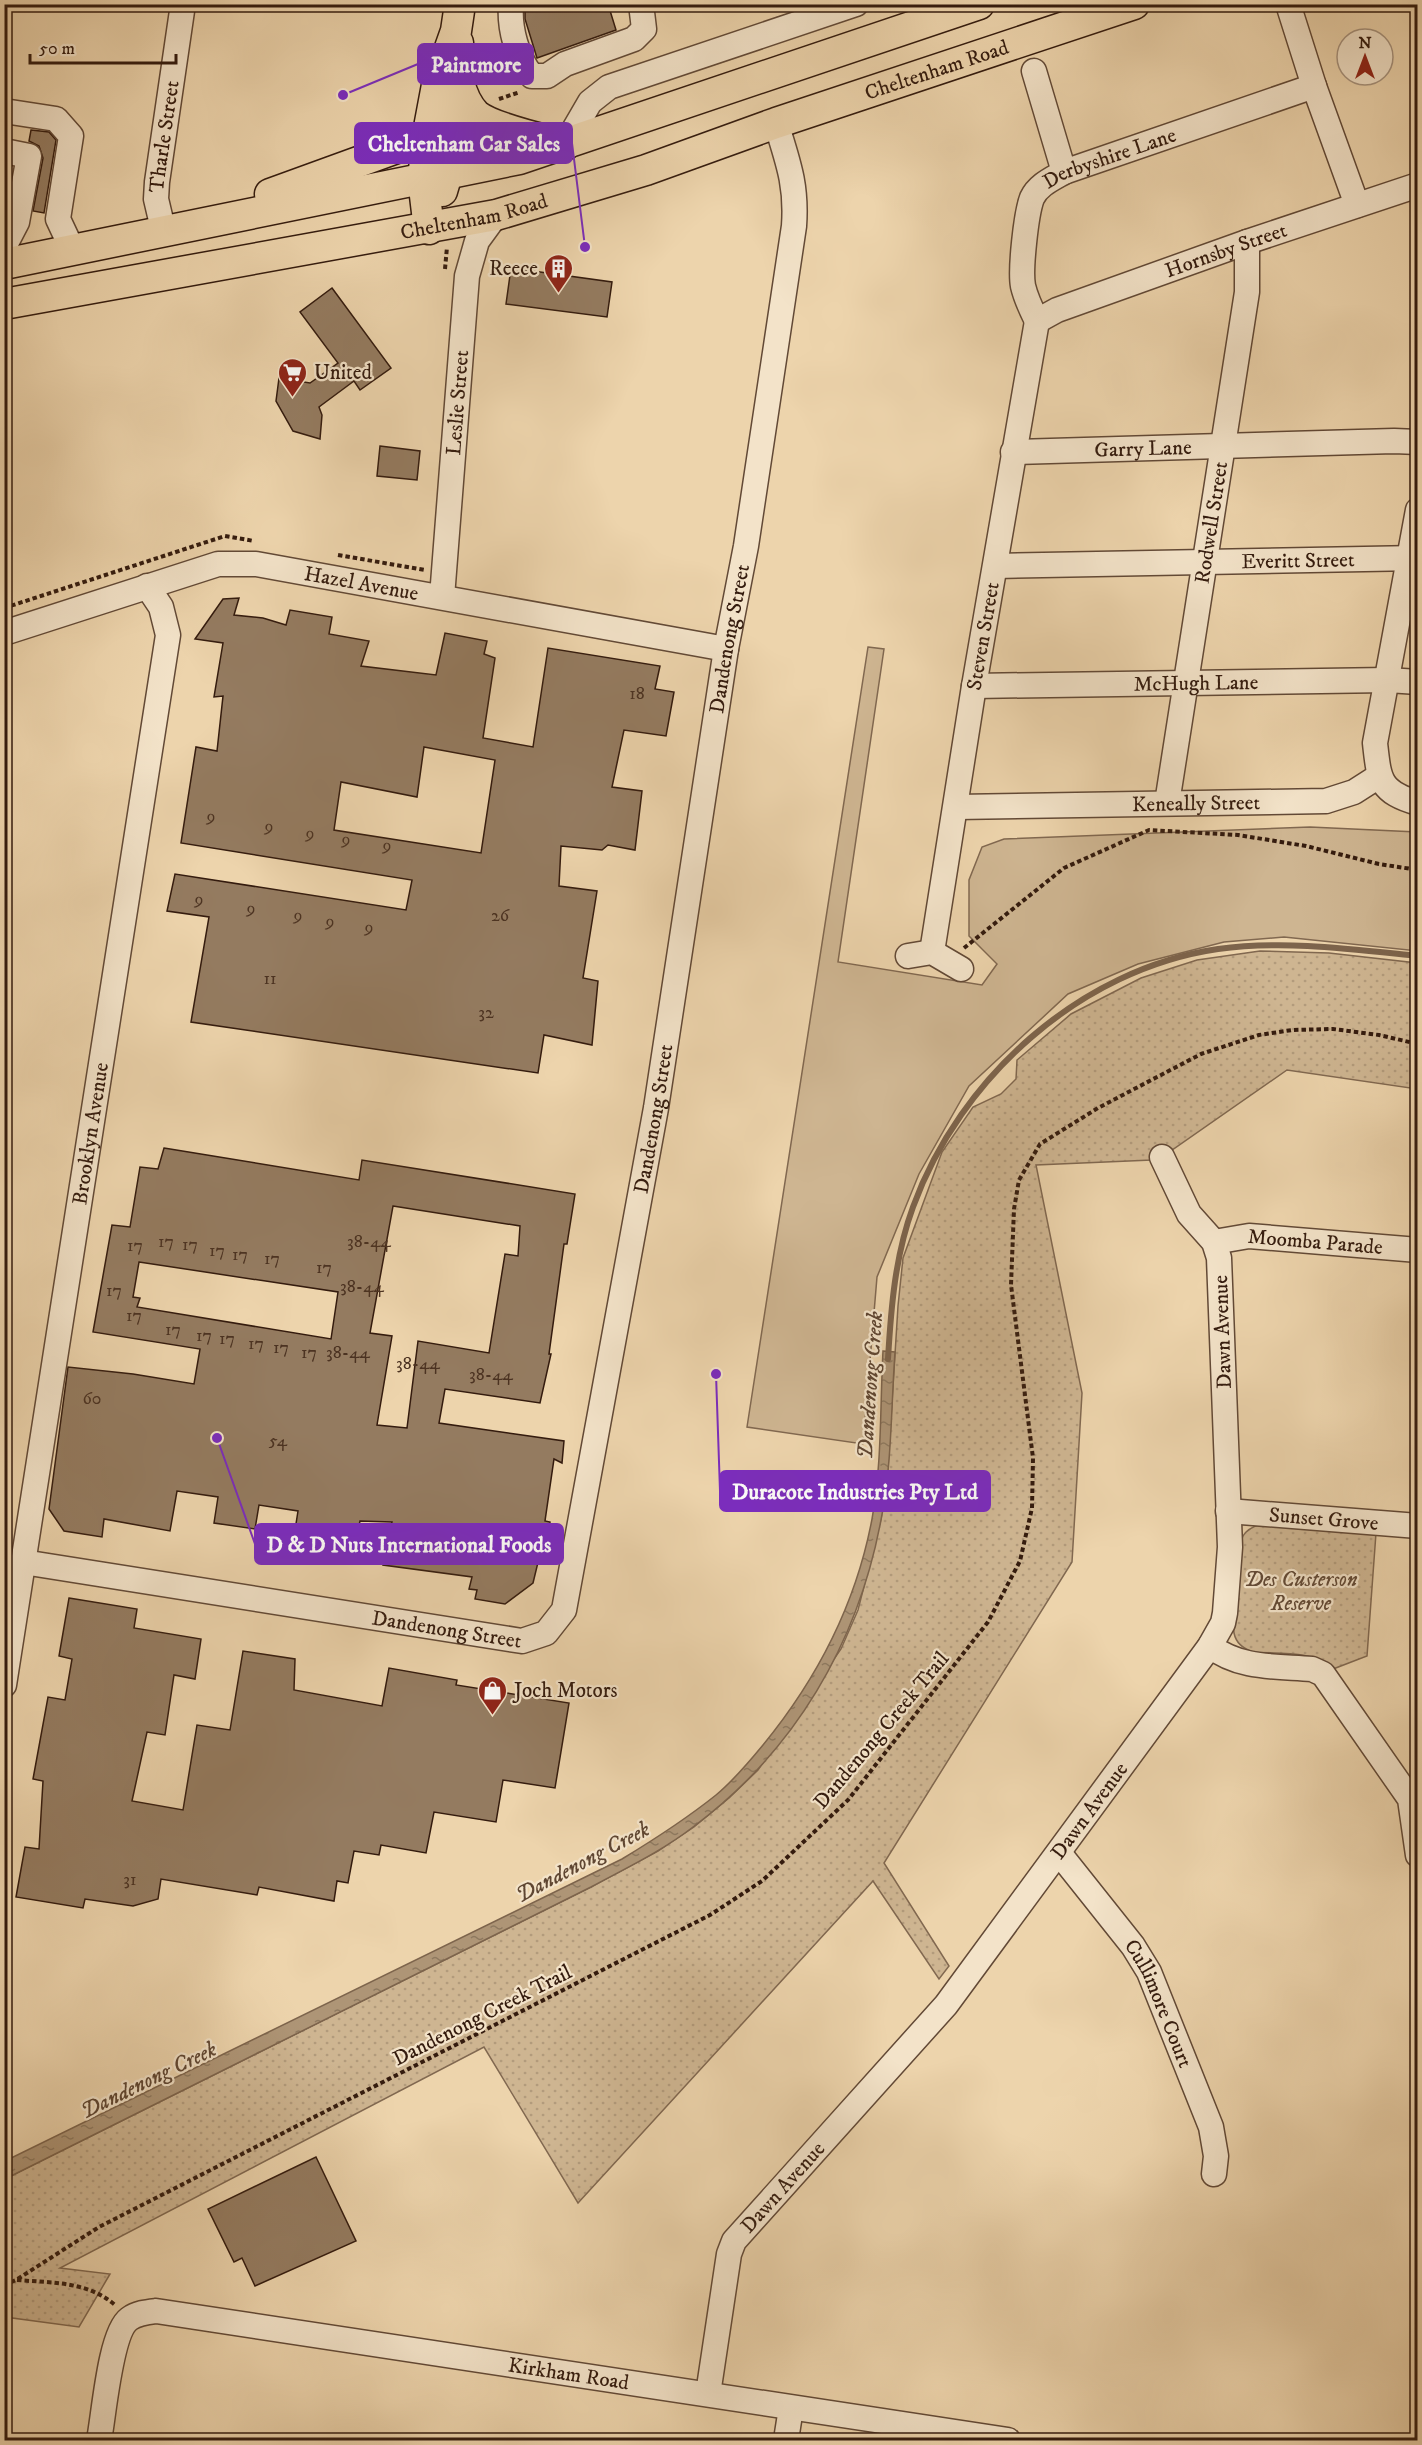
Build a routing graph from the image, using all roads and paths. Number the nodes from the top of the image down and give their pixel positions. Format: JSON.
{"nodes":[{"id":1,"x":183,"y":4,"type":"edge"},
{"id":2,"x":511,"y":4,"type":"edge"},
{"id":3,"x":641,"y":4,"type":"edge"},
{"id":4,"x":856,"y":4,"type":"edge"},
{"id":5,"x":980,"y":4,"type":"edge"},
{"id":6,"x":1134,"y":4,"type":"edge"},
{"id":7,"x":1288,"y":4,"type":"edge"},
{"id":8,"x":805,"y":13,"type":"edge"},
{"id":9,"x":458,"y":18,"type":"edge"},
{"id":10,"x":1034,"y":71,"type":"dead end"},
{"id":11,"x":760,"y":77,"type":"junction"},
{"id":12,"x":459,"y":82,"type":"junction"},
{"id":13,"x":1314,"y":86,"type":"junction"},
{"id":14,"x":4,"y":111,"type":"edge"},
{"id":15,"x":776,"y":123,"type":"junction"},
{"id":16,"x":428,"y":133,"type":"junction"},
{"id":17,"x":565,"y":145,"type":"junction"},
{"id":18,"x":4,"y":152,"type":"edge"},
{"id":19,"x":1064,"y":172,"type":"junction"},
{"id":20,"x":435,"y":177,"type":"junction"},
{"id":21,"x":1418,"y":185,"type":"edge"},
{"id":22,"x":1357,"y":205,"type":"junction"},
{"id":23,"x":496,"y":215,"type":"junction"},
{"id":24,"x":429,"y":229,"type":"junction"},
{"id":25,"x":167,"y":232,"type":"junction"},
{"id":26,"x":1247,"y":242,"type":"junction"},
{"id":27,"x":4,"y":247,"type":"edge"},
{"id":28,"x":74,"y":251,"type":"junction"},
{"id":29,"x":4,"y":264,"type":"edge"},
{"id":30,"x":4,"y":304,"type":"edge"},
{"id":31,"x":1037,"y":321,"type":"junction"},
{"id":32,"x":1418,"y":442,"type":"edge"},
{"id":33,"x":1225,"y":445,"type":"junction"},
{"id":34,"x":1013,"y":452,"type":"junction"},
{"id":35,"x":1418,"y":510,"type":"edge"},
{"id":36,"x":1413,"y":557,"type":"edge"},
{"id":37,"x":1206,"y":562,"type":"junction"},
{"id":38,"x":996,"y":566,"type":"junction"},
{"id":39,"x":147,"y":586,"type":"junction"},
{"id":40,"x":442,"y":597,"type":"junction"},
{"id":41,"x":4,"y":633,"type":"edge"},
{"id":42,"x":726,"y":650,"type":"junction"},
{"id":43,"x":1388,"y":680,"type":"junction"},
{"id":44,"x":1418,"y":682,"type":"edge"},
{"id":45,"x":1186,"y":684,"type":"junction"},
{"id":46,"x":974,"y":686,"type":"junction"},
{"id":47,"x":1379,"y":776,"type":"junction"},
{"id":48,"x":1167,"y":803,"type":"junction"},
{"id":49,"x":1418,"y":803,"type":"edge"},
{"id":50,"x":956,"y":807,"type":"junction"},
{"id":51,"x":1418,"y":870,"type":"edge"},
{"id":52,"x":908,"y":956,"type":"dead end"},
{"id":53,"x":946,"y":961,"type":"junction"},
{"id":54,"x":1418,"y":1044,"type":"edge"},
{"id":55,"x":1162,"y":1157,"type":"dead end"},
{"id":56,"x":1214,"y":1242,"type":"junction"},
{"id":57,"x":1418,"y":1250,"type":"edge"},
{"id":58,"x":1228,"y":1511,"type":"junction"},
{"id":59,"x":1418,"y":1526,"type":"edge"},
{"id":60,"x":23,"y":1562,"type":"junction"},
{"id":61,"x":1210,"y":1646,"type":"junction"},
{"id":62,"x":4,"y":1684,"type":"edge"},
{"id":63,"x":1059,"y":1853,"type":"junction"},
{"id":64,"x":1418,"y":1855,"type":"edge"},
{"id":65,"x":1214,"y":2174,"type":"dead end"},
{"id":66,"x":16,"y":2280,"type":"junction"},
{"id":67,"x":4,"y":2285,"type":"edge"},
{"id":68,"x":130,"y":2318,"type":"junction"},
{"id":69,"x":708,"y":2394,"type":"junction"},
{"id":70,"x":791,"y":2408,"type":"junction"},
{"id":71,"x":99,"y":2440,"type":"edge"},
{"id":72,"x":786,"y":2440,"type":"edge"},
{"id":73,"x":1008,"y":2440,"type":"edge"}],
"edges":[{"from":1,"to":25,"type":"street","name":"Tharle Street"},
{"from":2,"to":3,"type":"street"},
{"from":4,"to":8,"type":"street"},
{"from":5,"to":11,"type":"main road"},
{"from":6,"to":15,"type":"main road","name":"Cheltenham Road"},
{"from":7,"to":13,"type":"street"},
{"from":8,"to":17,"type":"street"},
{"from":9,"to":12,"type":"main road"},
{"from":9,"to":16,"type":"main road"},
{"from":10,"to":19,"type":"street"},
{"from":11,"to":15,"type":"main road","name":"Dandenong Street"},
{"from":11,"to":17,"type":"main road"},
{"from":12,"to":17,"type":"main road"},
{"from":12,"to":20,"type":"main road"},
{"from":13,"to":19,"type":"street","name":"Derbyshire Lane"},
{"from":13,"to":22,"type":"street"},
{"from":14,"to":28,"type":"street"},
{"from":15,"to":23,"type":"main road","name":"Cheltenham Road"},
{"from":15,"to":42,"type":"street","name":"Dandenong Street"},
{"from":16,"to":20,"type":"main road"},
{"from":16,"to":25,"type":"main road"},
{"from":17,"to":20,"type":"main road"},
{"from":18,"to":27,"type":"street"},
{"from":19,"to":31,"type":"street","name":"Derbyshire Lane"},
{"from":20,"to":24,"type":"main road"},
{"from":20,"to":25,"type":"main road"},
{"from":21,"to":22,"type":"street","name":"Hornsby Street"},
{"from":22,"to":26,"type":"street","name":"Hornsby Street"},
{"from":23,"to":24,"type":"main road","name":"Cheltenham Road"},
{"from":23,"to":40,"type":"street","name":"Leslie Street"},
{"from":24,"to":30,"type":"main road","name":"Cheltenham Road"},
{"from":25,"to":28,"type":"main road"},
{"from":26,"to":31,"type":"street","name":"Hornsby Street"},
{"from":26,"to":33,"type":"street","name":"Rodwell Street"},
{"from":28,"to":29,"type":"main road"},
{"from":31,"to":34,"type":"street","name":"Steven Street"},
{"from":32,"to":33,"type":"street","name":"Garry Lane"},
{"from":33,"to":34,"type":"street","name":"Garry Lane"},
{"from":33,"to":37,"type":"street","name":"Rodwell Street"},
{"from":34,"to":38,"type":"street","name":"Steven Street"},
{"from":35,"to":36,"type":"street"},
{"from":36,"to":37,"type":"street","name":"Everitt Street"},
{"from":36,"to":43,"type":"street"},
{"from":37,"to":38,"type":"street","name":"Everitt Street"},
{"from":37,"to":45,"type":"street","name":"Rodwell Street"},
{"from":38,"to":46,"type":"street","name":"Steven Street"},
{"from":39,"to":40,"type":"street","name":"Hazel Avenue"},
{"from":39,"to":41,"type":"street","name":"Hazel Avenue"},
{"from":39,"to":60,"type":"street","name":"Brooklyn Avenue"},
{"from":40,"to":42,"type":"street","name":"Hazel Avenue"},
{"from":42,"to":60,"type":"street","name":"Dandenong Street"},
{"from":43,"to":44,"type":"street","name":"McHugh Lane"},
{"from":43,"to":45,"type":"street","name":"McHugh Lane"},
{"from":43,"to":47,"type":"street"},
{"from":45,"to":46,"type":"street","name":"McHugh Lane"},
{"from":45,"to":48,"type":"street","name":"Rodwell Street"},
{"from":46,"to":50,"type":"street","name":"Steven Street"},
{"from":47,"to":48,"type":"street","name":"Keneally Street"},
{"from":47,"to":49,"type":"street"},
{"from":48,"to":50,"type":"street","name":"Keneally Street"},
{"from":50,"to":53,"type":"street","name":"Steven Street"},
{"from":51,"to":53,"type":"path"},
{"from":52,"to":53,"type":"street"},
{"from":54,"to":66,"type":"path","name":"Dandenong Creek Trail"},
{"from":55,"to":56,"type":"street","name":"Dawn Avenue"},
{"from":56,"to":57,"type":"street","name":"Moomba Parade"},
{"from":56,"to":58,"type":"street","name":"Dawn Avenue"},
{"from":58,"to":59,"type":"street","name":"Sunset Grove"},
{"from":58,"to":61,"type":"street","name":"Dawn Avenue"},
{"from":60,"to":62,"type":"street","name":"Brooklyn Avenue"},
{"from":61,"to":63,"type":"street","name":"Dawn Avenue"},
{"from":61,"to":64,"type":"street"},
{"from":63,"to":65,"type":"street","name":"Cullimore Court"},
{"from":63,"to":69,"type":"street","name":"Dawn Avenue"},
{"from":66,"to":67,"type":"path","name":"Dandenong Creek Trail"},
{"from":66,"to":68,"type":"path"},
{"from":68,"to":69,"type":"street","name":"Kirkham Road"},
{"from":68,"to":71,"type":"street"},
{"from":69,"to":70,"type":"street","name":"Kirkham Road"},
{"from":70,"to":72,"type":"street"},
{"from":70,"to":73,"type":"street","name":"Kirkham Road"}]}
